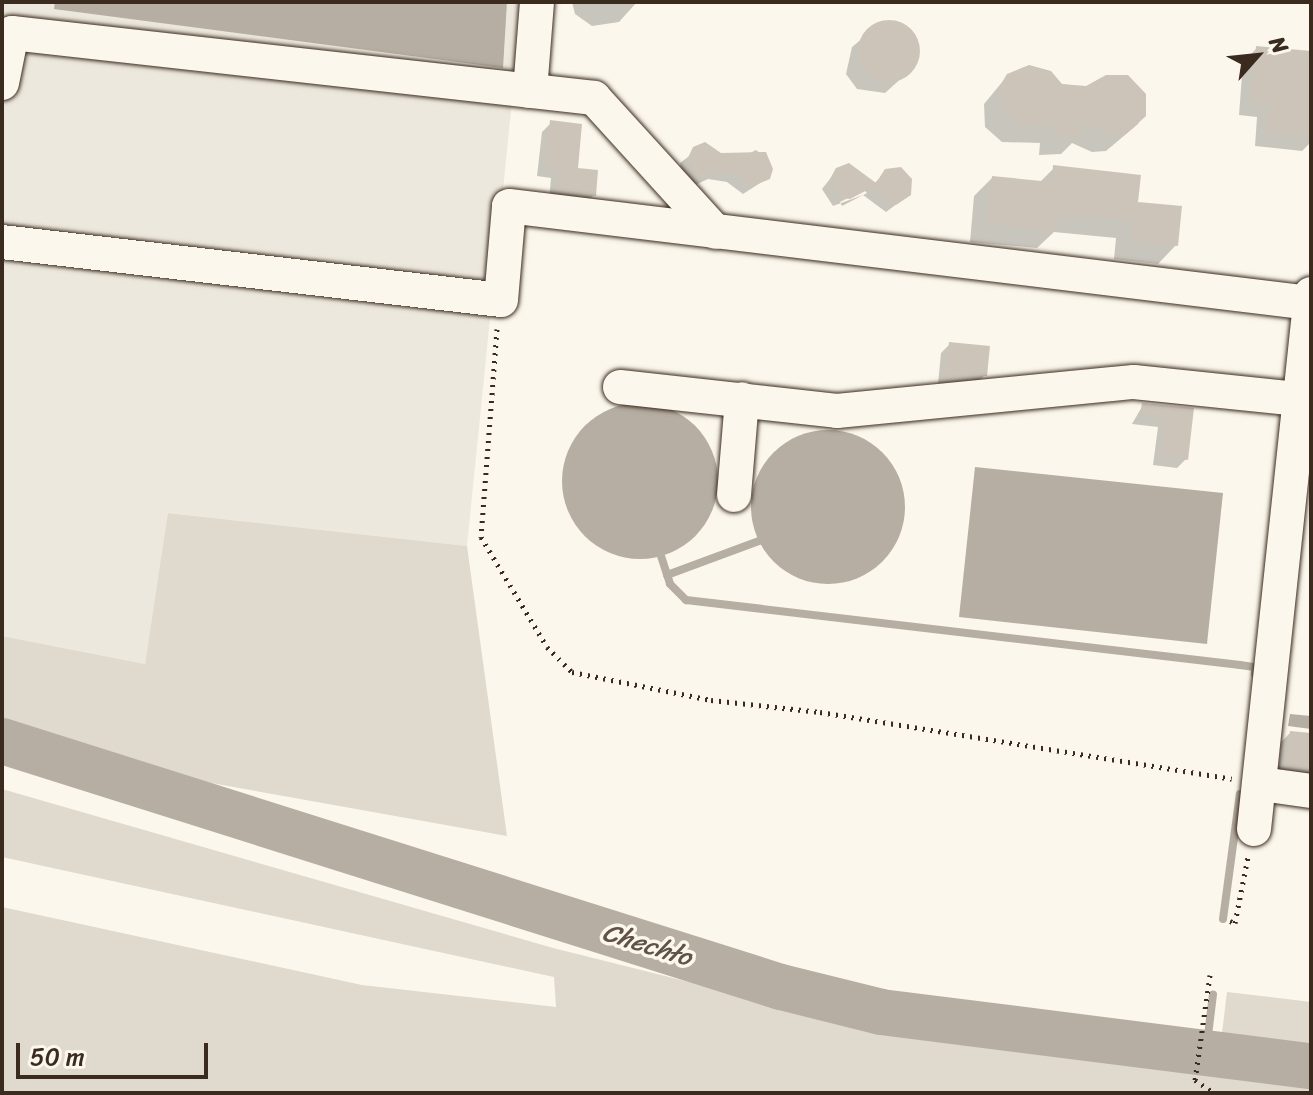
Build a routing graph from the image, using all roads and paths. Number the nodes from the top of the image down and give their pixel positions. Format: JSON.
{"nodes":[{"id":1,"x":537,"y":2,"type":"edge"},
{"id":2,"x":2,"y":83,"type":"edge"},
{"id":3,"x":530,"y":91,"type":"junction"},
{"id":4,"x":716,"y":232,"type":"junction"},
{"id":5,"x":2,"y":242,"type":"edge"},
{"id":6,"x":1311,"y":294,"type":"edge"},
{"id":7,"x":501,"y":300,"type":"junction"},
{"id":8,"x":1310,"y":303,"type":"edge"},
{"id":9,"x":620,"y":387,"type":"dead end"},
{"id":10,"x":742,"y":399,"type":"junction"},
{"id":11,"x":1299,"y":399,"type":"junction"},
{"id":12,"x":734,"y":495,"type":"dead end"},
{"id":13,"x":1261,"y":784,"type":"junction"},
{"id":14,"x":1311,"y":791,"type":"edge"},
{"id":15,"x":1254,"y":829,"type":"joint"},
{"id":16,"x":1230,"y":921,"type":"dead end"},
{"id":17,"x":1210,"y":975,"type":"dead end"},
{"id":18,"x":1214,"y":1093,"type":"edge"}],
"edges":[{"from":1,"to":3,"type":"lane"},
{"from":2,"to":3,"type":"lane"},
{"from":3,"to":4,"type":"lane"},
{"from":4,"to":7,"type":"lane"},
{"from":4,"to":8,"type":"lane"},
{"from":5,"to":7,"type":"lane"},
{"from":6,"to":8,"type":"lane"},
{"from":7,"to":13,"type":"path"},
{"from":8,"to":11,"type":"lane"},
{"from":9,"to":10,"type":"lane"},
{"from":10,"to":11,"type":"lane"},
{"from":10,"to":12,"type":"lane"},
{"from":11,"to":13,"type":"lane"},
{"from":13,"to":14,"type":"lane"},
{"from":13,"to":15,"type":"lane"},
{"from":15,"to":16,"type":"path"},
{"from":17,"to":18,"type":"path"}]}
